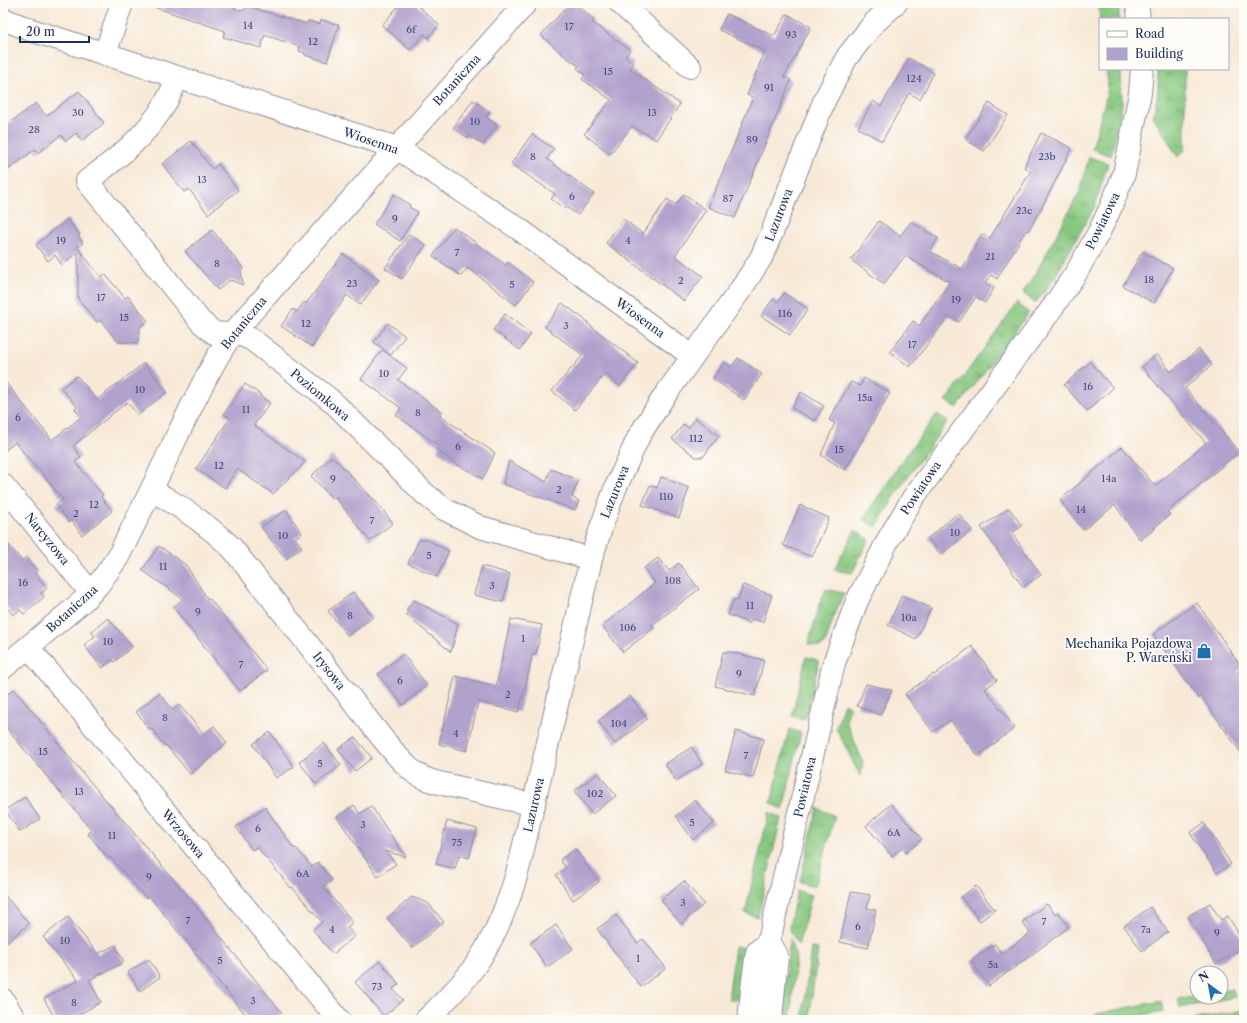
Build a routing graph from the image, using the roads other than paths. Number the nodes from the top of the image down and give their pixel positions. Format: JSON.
{"nodes":[{"id":1,"x":122,"y":3,"type":"edge"},
{"id":2,"x":526,"y":3,"type":"edge"},
{"id":3,"x":620,"y":3,"type":"edge"},
{"id":4,"x":896,"y":3,"type":"edge"},
{"id":5,"x":1137,"y":3,"type":"edge"},
{"id":6,"x":1139,"y":18,"type":"edge"},
{"id":7,"x":4,"y":22,"type":"edge"},
{"id":8,"x":105,"y":54,"type":"junction"},
{"id":9,"x":690,"y":67,"type":"dead end"},
{"id":10,"x":1142,"y":70,"type":"edge"},
{"id":11,"x":177,"y":77,"type":"junction"},
{"id":12,"x":397,"y":148,"type":"junction"},
{"id":13,"x":232,"y":334,"type":"junction"},
{"id":14,"x":692,"y":356,"type":"junction"},
{"id":15,"x":3,"y":485,"type":"edge"},
{"id":16,"x":151,"y":490,"type":"junction"},
{"id":17,"x":592,"y":559,"type":"junction"},
{"id":18,"x":91,"y":593,"type":"junction"},
{"id":19,"x":28,"y":647,"type":"junction"},
{"id":20,"x":3,"y":668,"type":"edge"},
{"id":21,"x":534,"y":805,"type":"junction"},
{"id":22,"x":769,"y":941,"type":"junction"},
{"id":23,"x":3,"y":1000,"type":"edge"},
{"id":24,"x":15,"y":1020,"type":"edge"},
{"id":25,"x":339,"y":1020,"type":"edge"},
{"id":26,"x":426,"y":1020,"type":"edge"},
{"id":27,"x":749,"y":1020,"type":"edge"},
{"id":28,"x":771,"y":1020,"type":"edge"}],
"edges":[{"from":1,"to":8,"type":"street"},
{"from":2,"to":12,"type":"street","name":"Botaniczna"},
{"from":3,"to":9,"type":"street"},
{"from":4,"to":14,"type":"street","name":"Lazurowa"},
{"from":5,"to":6,"type":"street"},
{"from":7,"to":8,"type":"street","name":"Wiosenna"},
{"from":8,"to":11,"type":"street","name":"Wiosenna"},
{"from":10,"to":22,"type":"street","name":"Powiatowa"},
{"from":11,"to":12,"type":"street","name":"Wiosenna"},
{"from":11,"to":13,"type":"street","name":"Poziomkowa"},
{"from":12,"to":13,"type":"street","name":"Botaniczna"},
{"from":12,"to":14,"type":"street","name":"Wiosenna"},
{"from":13,"to":16,"type":"street","name":"Botaniczna"},
{"from":13,"to":17,"type":"street","name":"Poziomkowa"},
{"from":14,"to":17,"type":"street","name":"Lazurowa"},
{"from":15,"to":18,"type":"street","name":"Narcyzowa"},
{"from":16,"to":18,"type":"street","name":"Botaniczna"},
{"from":16,"to":21,"type":"street","name":"Irysowa"},
{"from":17,"to":21,"type":"street","name":"Lazurowa"},
{"from":18,"to":19,"type":"street","name":"Botaniczna"},
{"from":19,"to":20,"type":"street","name":"Botaniczna"},
{"from":19,"to":25,"type":"street","name":"Wrzosowa"},
{"from":21,"to":26,"type":"street","name":"Lazurowa"},
{"from":22,"to":27,"type":"street","name":"Powiatowa"},
{"from":22,"to":28,"type":"street"},
{"from":23,"to":24,"type":"street"}]}
